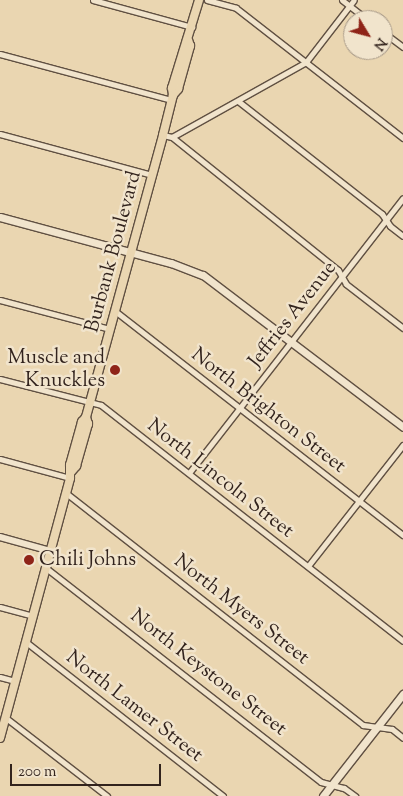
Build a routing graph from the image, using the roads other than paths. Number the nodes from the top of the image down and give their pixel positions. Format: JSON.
{"nodes":[{"id":1,"x":93,"y":0,"type":"edge"},
{"id":2,"x":199,"y":0,"type":"edge"},
{"id":3,"x":207,"y":0,"type":"edge"},
{"id":4,"x":342,"y":0,"type":"edge"},
{"id":5,"x":354,"y":0,"type":"edge"},
{"id":6,"x":350,"y":6,"type":"junction"},
{"id":7,"x":355,"y":10,"type":"edge"},
{"id":8,"x":192,"y":27,"type":"junction"},
{"id":9,"x":0,"y":54,"type":"edge"},
{"id":10,"x":306,"y":62,"type":"junction"},
{"id":11,"x":172,"y":98,"type":"junction"},
{"id":12,"x":238,"y":101,"type":"junction"},
{"id":13,"x":0,"y":134,"type":"edge"},
{"id":14,"x":163,"y":135,"type":"junction"},
{"id":15,"x":172,"y":137,"type":"junction"},
{"id":16,"x":403,"y":138,"type":"edge"},
{"id":17,"x":152,"y":175,"type":"junction"},
{"id":18,"x":403,"y":198,"type":"edge"},
{"id":19,"x":0,"y":217,"type":"edge"},
{"id":20,"x":386,"y":220,"type":"junction"},
{"id":21,"x":403,"y":236,"type":"edge"},
{"id":22,"x":131,"y":252,"type":"junction"},
{"id":23,"x":342,"y":277,"type":"junction"},
{"id":24,"x":0,"y":300,"type":"edge"},
{"id":25,"x":115,"y":311,"type":"junction"},
{"id":26,"x":403,"y":328,"type":"edge"},
{"id":27,"x":110,"y":329,"type":"junction"},
{"id":28,"x":292,"y":340,"type":"junction"},
{"id":29,"x":0,"y":380,"type":"edge"},
{"id":30,"x":90,"y":403,"type":"junction"},
{"id":31,"x":240,"y":408,"type":"junction"},
{"id":32,"x":403,"y":427,"type":"edge"},
{"id":33,"x":403,"y":445,"type":"edge"},
{"id":34,"x":0,"y":459,"type":"edge"},
{"id":35,"x":189,"y":474,"type":"junction"},
{"id":36,"x":71,"y":475,"type":"junction"},
{"id":37,"x":66,"y":493,"type":"junction"},
{"id":38,"x":359,"y":501,"type":"junction"},
{"id":39,"x":403,"y":535,"type":"edge"},
{"id":40,"x":0,"y":537,"type":"edge"},
{"id":41,"x":50,"y":552,"type":"junction"},
{"id":42,"x":308,"y":566,"type":"junction"},
{"id":43,"x":46,"y":568,"type":"junction"},
{"id":44,"x":0,"y":607,"type":"edge"},
{"id":45,"x":33,"y":616,"type":"junction"},
{"id":46,"x":403,"y":641,"type":"edge"},
{"id":47,"x":26,"y":642,"type":"junction"},
{"id":48,"x":0,"y":677,"type":"edge"},
{"id":49,"x":15,"y":681,"type":"junction"},
{"id":50,"x":403,"y":694,"type":"edge"},
{"id":51,"x":6,"y":718,"type":"junction"},
{"id":52,"x":378,"y":727,"type":"junction"},
{"id":53,"x":0,"y":738,"type":"edge"},
{"id":54,"x":403,"y":738,"type":"edge"},
{"id":55,"x":332,"y":785,"type":"junction"},
{"id":56,"x":107,"y":796,"type":"edge"},
{"id":57,"x":223,"y":796,"type":"edge"},
{"id":58,"x":324,"y":796,"type":"edge"},
{"id":59,"x":355,"y":796,"type":"edge"}],
"edges":[{"from":1,"to":8,"type":"street"},
{"from":2,"to":8,"type":"main road","name":"Burbank Boulevard"},
{"from":3,"to":10,"type":"street"},
{"from":4,"to":6,"type":"street"},
{"from":5,"to":6,"type":"street"},
{"from":6,"to":7,"type":"street"},
{"from":6,"to":10,"type":"street"},
{"from":8,"to":11,"type":"main road","name":"Burbank Boulevard"},
{"from":9,"to":11,"type":"street"},
{"from":10,"to":12,"type":"street"},
{"from":10,"to":16,"type":"street"},
{"from":11,"to":14,"type":"main road","name":"Burbank Boulevard"},
{"from":12,"to":15,"type":"street"},
{"from":12,"to":20,"type":"street"},
{"from":13,"to":17,"type":"street"},
{"from":14,"to":15,"type":"street"},
{"from":14,"to":17,"type":"main road","name":"Burbank Boulevard"},
{"from":15,"to":23,"type":"street"},
{"from":17,"to":22,"type":"main road","name":"Burbank Boulevard"},
{"from":18,"to":20,"type":"street","name":"Jeffries Avenue"},
{"from":19,"to":22,"type":"main road"},
{"from":20,"to":21,"type":"street"},
{"from":20,"to":23,"type":"street","name":"Jeffries Avenue"},
{"from":22,"to":25,"type":"main road","name":"Burbank Boulevard"},
{"from":22,"to":28,"type":"main road"},
{"from":23,"to":26,"type":"street"},
{"from":23,"to":28,"type":"street","name":"Jeffries Avenue"},
{"from":24,"to":27,"type":"street"},
{"from":25,"to":27,"type":"main road","name":"Burbank Boulevard"},
{"from":25,"to":31,"type":"street","name":"North Brighton Street"},
{"from":27,"to":30,"type":"main road","name":"Burbank Boulevard"},
{"from":28,"to":31,"type":"street","name":"Jeffries Avenue"},
{"from":28,"to":32,"type":"main road"},
{"from":29,"to":30,"type":"street","name":"North Lincoln Street"},
{"from":30,"to":35,"type":"street","name":"North Lincoln Street"},
{"from":30,"to":36,"type":"main road","name":"Burbank Boulevard"},
{"from":31,"to":35,"type":"street","name":"Jeffries Avenue"},
{"from":31,"to":38,"type":"street","name":"North Brighton Street"},
{"from":33,"to":38,"type":"street"},
{"from":34,"to":36,"type":"street"},
{"from":35,"to":42,"type":"street","name":"North Lincoln Street"},
{"from":36,"to":37,"type":"main road","name":"Burbank Boulevard"},
{"from":37,"to":41,"type":"main road","name":"Burbank Boulevard"},
{"from":37,"to":52,"type":"street","name":"North Myers Street"},
{"from":38,"to":39,"type":"street","name":"North Brighton Street"},
{"from":38,"to":42,"type":"street"},
{"from":40,"to":41,"type":"street"},
{"from":41,"to":43,"type":"main road","name":"Burbank Boulevard"},
{"from":42,"to":46,"type":"street","name":"North Lincoln Street"},
{"from":43,"to":45,"type":"main road","name":"Burbank Boulevard"},
{"from":43,"to":55,"type":"street","name":"North Keystone Street"},
{"from":44,"to":45,"type":"street"},
{"from":45,"to":47,"type":"main road","name":"Burbank Boulevard"},
{"from":47,"to":49,"type":"main road","name":"Burbank Boulevard"},
{"from":47,"to":57,"type":"street","name":"North Lamer Street"},
{"from":48,"to":49,"type":"street"},
{"from":49,"to":51,"type":"main road","name":"Burbank Boulevard"},
{"from":50,"to":52,"type":"main road"},
{"from":51,"to":53,"type":"main road","name":"Burbank Boulevard"},
{"from":51,"to":56,"type":"street"},
{"from":52,"to":54,"type":"street","name":"North Myers Street"},
{"from":52,"to":55,"type":"main road"},
{"from":55,"to":58,"type":"main road"},
{"from":55,"to":59,"type":"street","name":"North Keystone Street"}]}
